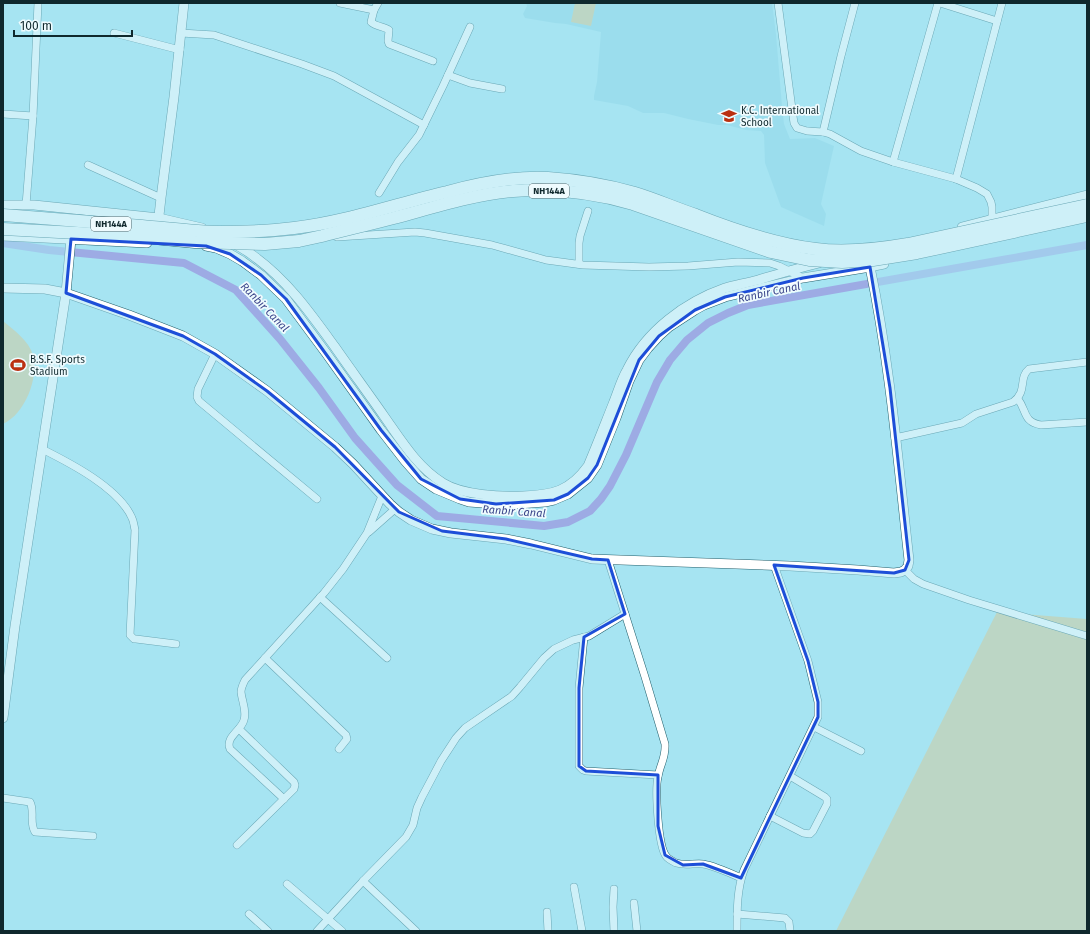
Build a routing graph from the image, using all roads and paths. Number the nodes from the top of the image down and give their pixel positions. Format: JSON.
{"nodes":[{"id":1,"x":38,"y":3,"type":"edge"},
{"id":2,"x":184,"y":3,"type":"edge"},
{"id":3,"x":340,"y":3,"type":"edge"},
{"id":4,"x":378,"y":3,"type":"edge"},
{"id":5,"x":778,"y":3,"type":"edge"},
{"id":6,"x":855,"y":3,"type":"edge"},
{"id":7,"x":940,"y":3,"type":"edge"},
{"id":8,"x":1002,"y":3,"type":"edge"},
{"id":9,"x":374,"y":10,"type":"junction"},
{"id":10,"x":997,"y":21,"type":"junction"},
{"id":11,"x":470,"y":27,"type":"dead end"},
{"id":12,"x":114,"y":33,"type":"dead end"},
{"id":13,"x":181,"y":33,"type":"junction"},
{"id":14,"x":180,"y":50,"type":"junction"},
{"id":15,"x":433,"y":61,"type":"dead end"},
{"id":16,"x":448,"y":75,"type":"junction"},
{"id":17,"x":502,"y":89,"type":"dead end"},
{"id":18,"x":3,"y":114,"type":"edge"},
{"id":19,"x":33,"y":116,"type":"junction"},
{"id":20,"x":424,"y":125,"type":"junction"},
{"id":21,"x":823,"y":132,"type":"junction"},
{"id":22,"x":893,"y":162,"type":"junction"},
{"id":23,"x":88,"y":166,"type":"dead end"},
{"id":24,"x":956,"y":179,"type":"junction"},
{"id":25,"x":379,"y":193,"type":"dead end"},
{"id":26,"x":1087,"y":195,"type":"edge"},
{"id":27,"x":161,"y":198,"type":"junction"},
{"id":28,"x":3,"y":205,"type":"edge"},
{"id":29,"x":26,"y":205,"type":"junction"},
{"id":30,"x":1087,"y":205,"type":"edge"},
{"id":31,"x":588,"y":211,"type":"dead end"},
{"id":32,"x":3,"y":215,"type":"edge"},
{"id":33,"x":1087,"y":216,"type":"edge"},
{"id":34,"x":159,"y":218,"type":"junction"},
{"id":35,"x":992,"y":219,"type":"junction"},
{"id":36,"x":1087,"y":222,"type":"edge"},
{"id":37,"x":3,"y":229,"type":"edge"},
{"id":38,"x":3,"y":236,"type":"edge"},
{"id":39,"x":71,"y":240,"type":"junction"},
{"id":40,"x":994,"y":241,"type":"junction"},
{"id":41,"x":155,"y":243,"type":"junction"},
{"id":42,"x":206,"y":246,"type":"junction"},
{"id":43,"x":238,"y":246,"type":"junction"},
{"id":44,"x":580,"y":264,"type":"junction"},
{"id":45,"x":870,"y":266,"type":"junction"},
{"id":46,"x":788,"y":270,"type":"junction"},
{"id":47,"x":803,"y":278,"type":"junction"},
{"id":48,"x":3,"y":288,"type":"edge"},
{"id":49,"x":66,"y":293,"type":"junction"},
{"id":50,"x":215,"y":354,"type":"junction"},
{"id":51,"x":1087,"y":362,"type":"edge"},
{"id":52,"x":1018,"y":398,"type":"junction"},
{"id":53,"x":1087,"y":422,"type":"edge"},
{"id":54,"x":896,"y":438,"type":"junction"},
{"id":55,"x":42,"y":448,"type":"junction"},
{"id":56,"x":382,"y":496,"type":"junction"},
{"id":57,"x":317,"y":499,"type":"dead end"},
{"id":58,"x":395,"y":509,"type":"junction"},
{"id":59,"x":367,"y":533,"type":"junction"},
{"id":60,"x":608,"y":560,"type":"junction"},
{"id":61,"x":774,"y":565,"type":"junction"},
{"id":62,"x":905,"y":570,"type":"junction"},
{"id":63,"x":320,"y":597,"type":"junction"},
{"id":64,"x":625,"y":614,"type":"junction"},
{"id":65,"x":1087,"y":636,"type":"edge"},
{"id":66,"x":584,"y":637,"type":"junction"},
{"id":67,"x":176,"y":644,"type":"dead end"},
{"id":68,"x":264,"y":658,"type":"junction"},
{"id":69,"x":387,"y":658,"type":"dead end"},
{"id":70,"x":3,"y":718,"type":"edge"},
{"id":71,"x":814,"y":727,"type":"junction"},
{"id":72,"x":239,"y":729,"type":"junction"},
{"id":73,"x":339,"y":749,"type":"dead end"},
{"id":74,"x":860,"y":751,"type":"dead end"},
{"id":75,"x":658,"y":775,"type":"junction"},
{"id":76,"x":790,"y":776,"type":"junction"},
{"id":77,"x":3,"y":798,"type":"edge"},
{"id":78,"x":284,"y":799,"type":"junction"},
{"id":79,"x":770,"y":816,"type":"junction"},
{"id":80,"x":93,"y":836,"type":"dead end"},
{"id":81,"x":237,"y":845,"type":"dead end"},
{"id":82,"x":741,"y":878,"type":"junction"},
{"id":83,"x":363,"y":881,"type":"junction"},
{"id":84,"x":287,"y":884,"type":"dead end"},
{"id":85,"x":574,"y":887,"type":"dead end"},
{"id":86,"x":614,"y":889,"type":"dead end"},
{"id":87,"x":634,"y":903,"type":"dead end"},
{"id":88,"x":547,"y":912,"type":"dead end"},
{"id":89,"x":250,"y":914,"type":"dead end"},
{"id":90,"x":737,"y":914,"type":"junction"},
{"id":91,"x":328,"y":919,"type":"junction"},
{"id":92,"x":268,"y":931,"type":"edge"},
{"id":93,"x":317,"y":931,"type":"edge"},
{"id":94,"x":342,"y":931,"type":"edge"},
{"id":95,"x":416,"y":931,"type":"edge"},
{"id":96,"x":548,"y":931,"type":"edge"},
{"id":97,"x":582,"y":931,"type":"edge"},
{"id":98,"x":614,"y":931,"type":"edge"},
{"id":99,"x":637,"y":931,"type":"edge"},
{"id":100,"x":737,"y":931,"type":"edge"},
{"id":101,"x":790,"y":931,"type":"edge"}],
"edges":[{"from":1,"to":19,"type":"street"},
{"from":2,"to":13,"type":"street"},
{"from":3,"to":9,"type":"street"},
{"from":4,"to":9,"type":"street"},
{"from":5,"to":21,"type":"street"},
{"from":6,"to":21,"type":"street"},
{"from":7,"to":10,"type":"street"},
{"from":7,"to":22,"type":"street"},
{"from":8,"to":10,"type":"street"},
{"from":9,"to":15,"type":"street"},
{"from":10,"to":24,"type":"street"},
{"from":11,"to":16,"type":"street"},
{"from":12,"to":14,"type":"street"},
{"from":13,"to":14,"type":"street"},
{"from":13,"to":20,"type":"street"},
{"from":14,"to":27,"type":"street"},
{"from":16,"to":17,"type":"street"},
{"from":16,"to":20,"type":"street"},
{"from":18,"to":19,"type":"street"},
{"from":19,"to":29,"type":"street"},
{"from":20,"to":25,"type":"street"},
{"from":21,"to":22,"type":"street"},
{"from":22,"to":24,"type":"street"},
{"from":23,"to":27,"type":"street"},
{"from":24,"to":35,"type":"street"},
{"from":26,"to":35,"type":"street"},
{"from":27,"to":34,"type":"street"},
{"from":28,"to":29,"type":"street"},
{"from":29,"to":34,"type":"street"},
{"from":30,"to":32,"type":"highway","number":"NH144A","bridge":true},
{"from":31,"to":44,"type":"street"},
{"from":33,"to":37,"type":"highway","number":"NH144A","bridge":true},
{"from":34,"to":41,"type":"street"},
{"from":34,"to":43,"type":"street"},
{"from":35,"to":40,"type":"street"},
{"from":35,"to":46,"type":"street"},
{"from":36,"to":40,"type":"street"},
{"from":38,"to":39,"type":"street"},
{"from":39,"to":41,"type":"street"},
{"from":39,"to":49,"type":"street"},
{"from":40,"to":45,"type":"street"},
{"from":41,"to":42,"type":"street"},
{"from":42,"to":43,"type":"street"},
{"from":42,"to":47,"type":"street"},
{"from":43,"to":44,"type":"street"},
{"from":43,"to":46,"type":"street"},
{"from":44,"to":46,"type":"street"},
{"from":45,"to":47,"type":"street"},
{"from":45,"to":54,"type":"street"},
{"from":46,"to":47,"type":"street"},
{"from":48,"to":49,"type":"street"},
{"from":49,"to":50,"type":"street"},
{"from":49,"to":55,"type":"street"},
{"from":50,"to":56,"type":"street"},
{"from":50,"to":57,"type":"street"},
{"from":51,"to":52,"type":"street"},
{"from":52,"to":53,"type":"street"},
{"from":52,"to":54,"type":"street"},
{"from":54,"to":62,"type":"street"},
{"from":55,"to":67,"type":"street"},
{"from":55,"to":70,"type":"street"},
{"from":56,"to":58,"type":"street"},
{"from":56,"to":59,"type":"street"},
{"from":58,"to":59,"type":"street"},
{"from":58,"to":60,"type":"street"},
{"from":59,"to":63,"type":"street"},
{"from":60,"to":61,"type":"street"},
{"from":60,"to":64,"type":"street"},
{"from":61,"to":62,"type":"street"},
{"from":61,"to":71,"type":"street"},
{"from":62,"to":65,"type":"street"},
{"from":63,"to":68,"type":"street"},
{"from":63,"to":69,"type":"street"},
{"from":64,"to":66,"type":"street"},
{"from":64,"to":75,"type":"street"},
{"from":66,"to":75,"type":"street"},
{"from":66,"to":83,"type":"street"},
{"from":68,"to":72,"type":"street"},
{"from":68,"to":73,"type":"street"},
{"from":71,"to":74,"type":"street"},
{"from":71,"to":76,"type":"street"},
{"from":72,"to":78,"type":"street"},
{"from":72,"to":78,"type":"street"},
{"from":75,"to":82,"type":"street"},
{"from":76,"to":79,"type":"street"},
{"from":76,"to":79,"type":"street"},
{"from":77,"to":80,"type":"street"},
{"from":78,"to":81,"type":"street"},
{"from":79,"to":82,"type":"street"},
{"from":82,"to":90,"type":"street"},
{"from":83,"to":91,"type":"street"},
{"from":83,"to":95,"type":"street"},
{"from":84,"to":91,"type":"street"},
{"from":85,"to":97,"type":"street"},
{"from":86,"to":98,"type":"street"},
{"from":87,"to":99,"type":"street"},
{"from":88,"to":96,"type":"street"},
{"from":89,"to":92,"type":"street"},
{"from":90,"to":100,"type":"street"},
{"from":90,"to":101,"type":"street"},
{"from":91,"to":93,"type":"street"},
{"from":91,"to":94,"type":"street"}]}
